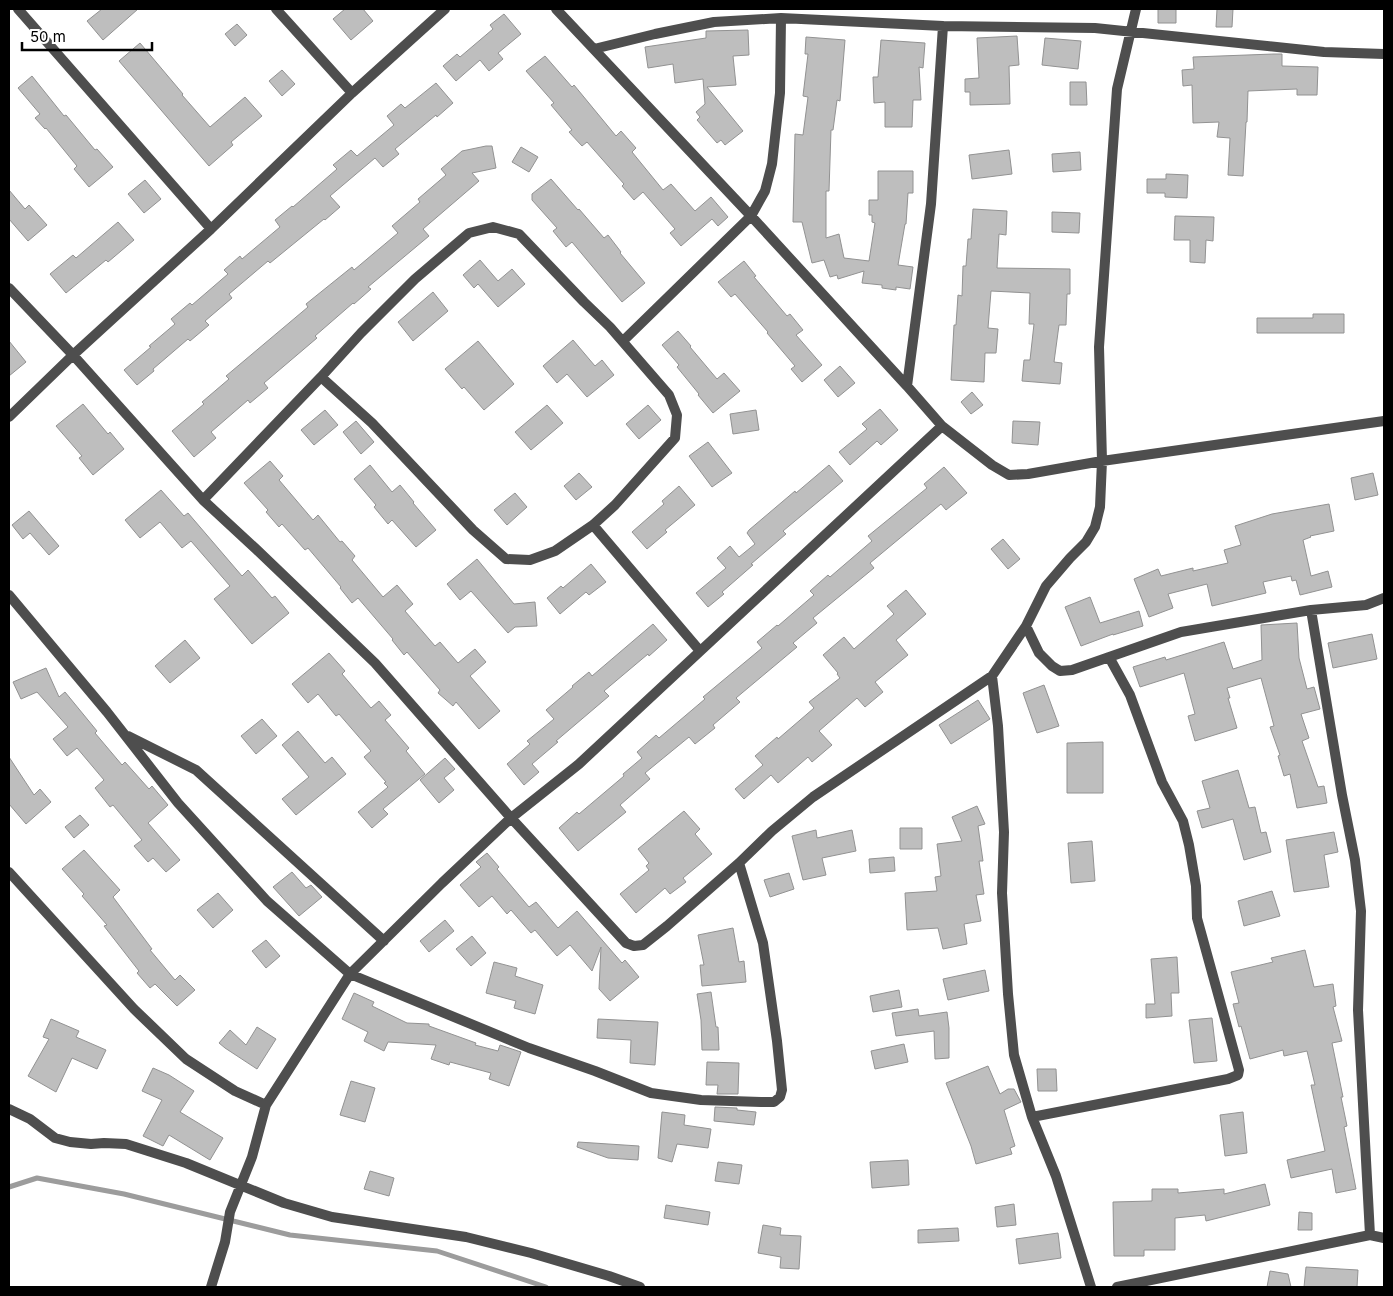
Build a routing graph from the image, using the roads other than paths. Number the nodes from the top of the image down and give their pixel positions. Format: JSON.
{"nodes":[{"id":1,"x":18,"y":9,"type":"edge"},
{"id":2,"x":276,"y":9,"type":"edge"},
{"id":3,"x":445,"y":9,"type":"edge"},
{"id":4,"x":556,"y":9,"type":"edge"},
{"id":5,"x":1136,"y":9,"type":"edge"},
{"id":6,"x":781,"y":18,"type":"junction"},
{"id":7,"x":943,"y":26,"type":"junction"},
{"id":8,"x":1132,"y":33,"type":"junction"},
{"id":9,"x":594,"y":49,"type":"junction"},
{"id":10,"x":1384,"y":54,"type":"edge"},
{"id":11,"x":352,"y":93,"type":"junction"},
{"id":12,"x":751,"y":216,"type":"junction"},
{"id":13,"x":211,"y":229,"type":"junction"},
{"id":14,"x":9,"y":288,"type":"edge"},
{"id":15,"x":623,"y":342,"type":"junction"},
{"id":16,"x":73,"y":355,"type":"junction"},
{"id":17,"x":321,"y":377,"type":"junction"},
{"id":18,"x":907,"y":386,"type":"junction"},
{"id":19,"x":9,"y":417,"type":"edge"},
{"id":20,"x":1384,"y":421,"type":"edge"},
{"id":21,"x":942,"y":426,"type":"junction"},
{"id":22,"x":1102,"y":461,"type":"junction"},
{"id":23,"x":203,"y":500,"type":"junction"},
{"id":24,"x":593,"y":525,"type":"junction"},
{"id":25,"x":9,"y":595,"type":"edge"},
{"id":26,"x":1384,"y":598,"type":"edge"},
{"id":27,"x":1311,"y":610,"type":"junction"},
{"id":28,"x":1026,"y":626,"type":"junction"},
{"id":29,"x":700,"y":651,"type":"junction"},
{"id":30,"x":1109,"y":657,"type":"junction"},
{"id":31,"x":992,"y":676,"type":"junction"},
{"id":32,"x":125,"y":735,"type":"junction"},
{"id":33,"x":511,"y":818,"type":"junction"},
{"id":34,"x":739,"y":863,"type":"junction"},
{"id":35,"x":9,"y":872,"type":"edge"},
{"id":36,"x":384,"y":941,"type":"junction"},
{"id":37,"x":350,"y":974,"type":"junction"},
{"id":38,"x":266,"y":1105,"type":"junction"},
{"id":39,"x":9,"y":1109,"type":"edge"},
{"id":40,"x":1032,"y":1117,"type":"junction"},
{"id":41,"x":241,"y":1187,"type":"junction"},
{"id":42,"x":1370,"y":1236,"type":"junction"},
{"id":43,"x":1384,"y":1238,"type":"edge"},
{"id":44,"x":210,"y":1287,"type":"edge"},
{"id":45,"x":640,"y":1287,"type":"edge"},
{"id":46,"x":1091,"y":1287,"type":"edge"},
{"id":47,"x":1117,"y":1287,"type":"edge"}],
"edges":[{"from":1,"to":13,"type":"street"},
{"from":2,"to":11,"type":"street"},
{"from":3,"to":11,"type":"street"},
{"from":4,"to":9,"type":"street"},
{"from":5,"to":8,"type":"street"},
{"from":6,"to":7,"type":"street"},
{"from":6,"to":9,"type":"street"},
{"from":6,"to":12,"type":"street"},
{"from":7,"to":8,"type":"street"},
{"from":7,"to":18,"type":"street"},
{"from":8,"to":10,"type":"street"},
{"from":8,"to":22,"type":"street"},
{"from":9,"to":12,"type":"street"},
{"from":11,"to":13,"type":"street"},
{"from":12,"to":15,"type":"street"},
{"from":12,"to":18,"type":"street"},
{"from":13,"to":16,"type":"street"},
{"from":14,"to":16,"type":"street"},
{"from":15,"to":17,"type":"street"},
{"from":15,"to":24,"type":"street"},
{"from":16,"to":19,"type":"street"},
{"from":16,"to":23,"type":"street"},
{"from":17,"to":23,"type":"street"},
{"from":17,"to":24,"type":"street"},
{"from":18,"to":21,"type":"street"},
{"from":20,"to":22,"type":"street"},
{"from":21,"to":22,"type":"street"},
{"from":21,"to":29,"type":"street"},
{"from":22,"to":28,"type":"street"},
{"from":23,"to":33,"type":"street"},
{"from":24,"to":29,"type":"street"},
{"from":25,"to":32,"type":"street"},
{"from":26,"to":27,"type":"street"},
{"from":27,"to":30,"type":"street"},
{"from":27,"to":42,"type":"street"},
{"from":28,"to":30,"type":"street"},
{"from":28,"to":31,"type":"street"},
{"from":29,"to":33,"type":"street"},
{"from":30,"to":40,"type":"street"},
{"from":31,"to":34,"type":"street"},
{"from":31,"to":40,"type":"street"},
{"from":32,"to":36,"type":"street"},
{"from":32,"to":37,"type":"street"},
{"from":33,"to":34,"type":"street"},
{"from":33,"to":36,"type":"street"},
{"from":34,"to":37,"type":"street"},
{"from":35,"to":38,"type":"street"},
{"from":36,"to":37,"type":"street"},
{"from":37,"to":38,"type":"street"},
{"from":38,"to":41,"type":"street"},
{"from":39,"to":41,"type":"street"},
{"from":40,"to":46,"type":"street"},
{"from":41,"to":44,"type":"street"},
{"from":41,"to":45,"type":"street"},
{"from":42,"to":43,"type":"street"},
{"from":42,"to":47,"type":"street"}]}
